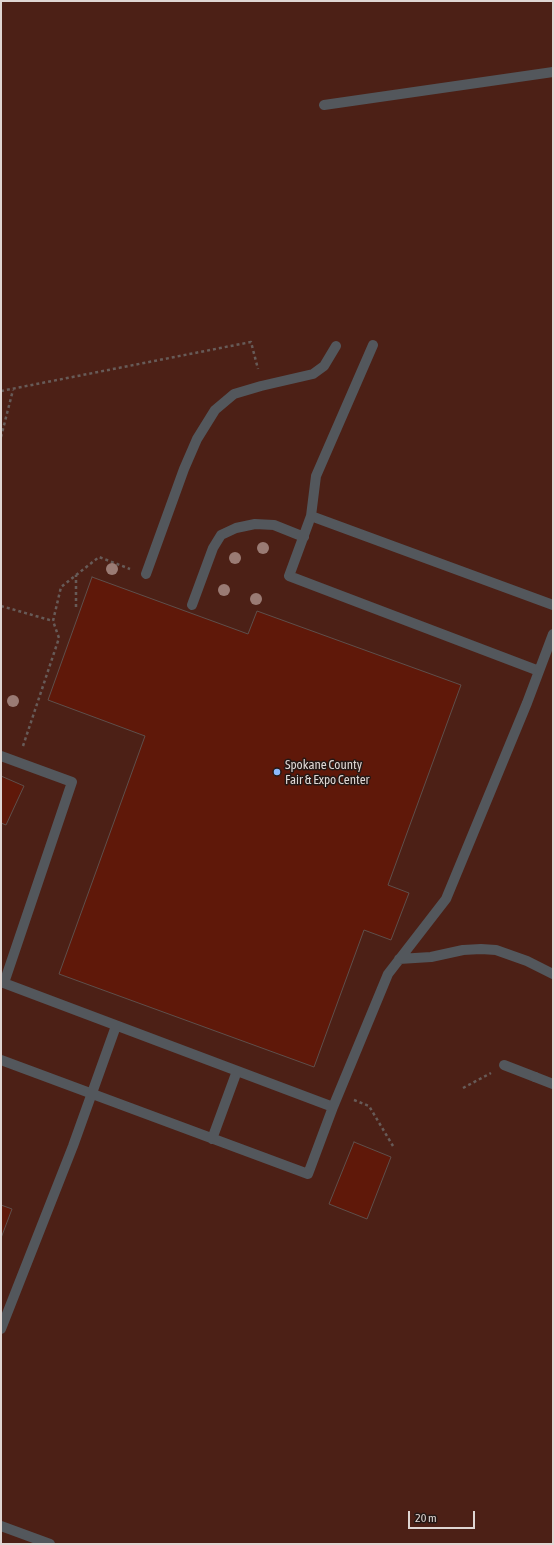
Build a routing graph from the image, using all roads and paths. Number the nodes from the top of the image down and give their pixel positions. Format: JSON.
{"nodes":[{"id":1,"x":553,"y":72,"type":"edge"},
{"id":2,"x":324,"y":105,"type":"dead end"},
{"id":3,"x":373,"y":345,"type":"dead end"},
{"id":4,"x":336,"y":346,"type":"dead end"},
{"id":5,"x":261,"y":386,"type":"junction"},
{"id":6,"x":14,"y":390,"type":"junction"},
{"id":7,"x":1,"y":391,"type":"edge"},
{"id":8,"x":1,"y":437,"type":"edge"},
{"id":9,"x":312,"y":516,"type":"junction"},
{"id":10,"x":304,"y":536,"type":"junction"},
{"id":11,"x":146,"y":574,"type":"joint"},
{"id":12,"x":76,"y":575,"type":"junction"},
{"id":13,"x":192,"y":605,"type":"dead end"},
{"id":14,"x":553,"y":605,"type":"edge"},
{"id":15,"x":1,"y":606,"type":"edge"},
{"id":16,"x":76,"y":607,"type":"dead end"},
{"id":17,"x":53,"y":621,"type":"junction"},
{"id":18,"x":553,"y":634,"type":"edge"},
{"id":19,"x":539,"y":671,"type":"junction"},
{"id":20,"x":1,"y":756,"type":"edge"},
{"id":21,"x":18,"y":762,"type":"junction"},
{"id":22,"x":399,"y":959,"type":"junction"},
{"id":23,"x":553,"y":974,"type":"edge"},
{"id":24,"x":2,"y":983,"type":"edge"},
{"id":25,"x":116,"y":1026,"type":"junction"},
{"id":26,"x":1,"y":1060,"type":"edge"},
{"id":27,"x":504,"y":1065,"type":"joint"},
{"id":28,"x":237,"y":1072,"type":"junction"},
{"id":29,"x":553,"y":1084,"type":"edge"},
{"id":30,"x":463,"y":1088,"type":"dead end"},
{"id":31,"x":339,"y":1093,"type":"junction"},
{"id":32,"x":91,"y":1094,"type":"junction"},
{"id":33,"x":333,"y":1107,"type":"junction"},
{"id":34,"x":212,"y":1139,"type":"junction"},
{"id":35,"x":393,"y":1146,"type":"dead end"},
{"id":36,"x":1,"y":1329,"type":"edge"},
{"id":37,"x":1,"y":1526,"type":"edge"},
{"id":38,"x":50,"y":1544,"type":"edge"}],
"edges":[{"from":1,"to":2,"type":"street"},
{"from":3,"to":9,"type":"street"},
{"from":4,"to":5,"type":"street"},
{"from":5,"to":6,"type":"path"},
{"from":5,"to":11,"type":"street"},
{"from":6,"to":7,"type":"path"},
{"from":6,"to":8,"type":"path"},
{"from":9,"to":10,"type":"street"},
{"from":9,"to":14,"type":"street"},
{"from":10,"to":13,"type":"street"},
{"from":10,"to":19,"type":"street"},
{"from":11,"to":12,"type":"path"},
{"from":12,"to":16,"type":"path"},
{"from":12,"to":17,"type":"path"},
{"from":15,"to":17,"type":"path"},
{"from":17,"to":21,"type":"path"},
{"from":18,"to":19,"type":"street"},
{"from":19,"to":22,"type":"street"},
{"from":20,"to":21,"type":"street"},
{"from":21,"to":24,"type":"street"},
{"from":22,"to":23,"type":"street"},
{"from":22,"to":31,"type":"street"},
{"from":24,"to":25,"type":"street"},
{"from":25,"to":28,"type":"street"},
{"from":25,"to":32,"type":"street"},
{"from":26,"to":32,"type":"street"},
{"from":27,"to":29,"type":"street"},
{"from":27,"to":30,"type":"path"},
{"from":28,"to":33,"type":"street"},
{"from":28,"to":34,"type":"street"},
{"from":31,"to":33,"type":"street"},
{"from":31,"to":35,"type":"path"},
{"from":32,"to":34,"type":"street"},
{"from":32,"to":36,"type":"street"},
{"from":33,"to":34,"type":"street"},
{"from":37,"to":38,"type":"street"}]}
